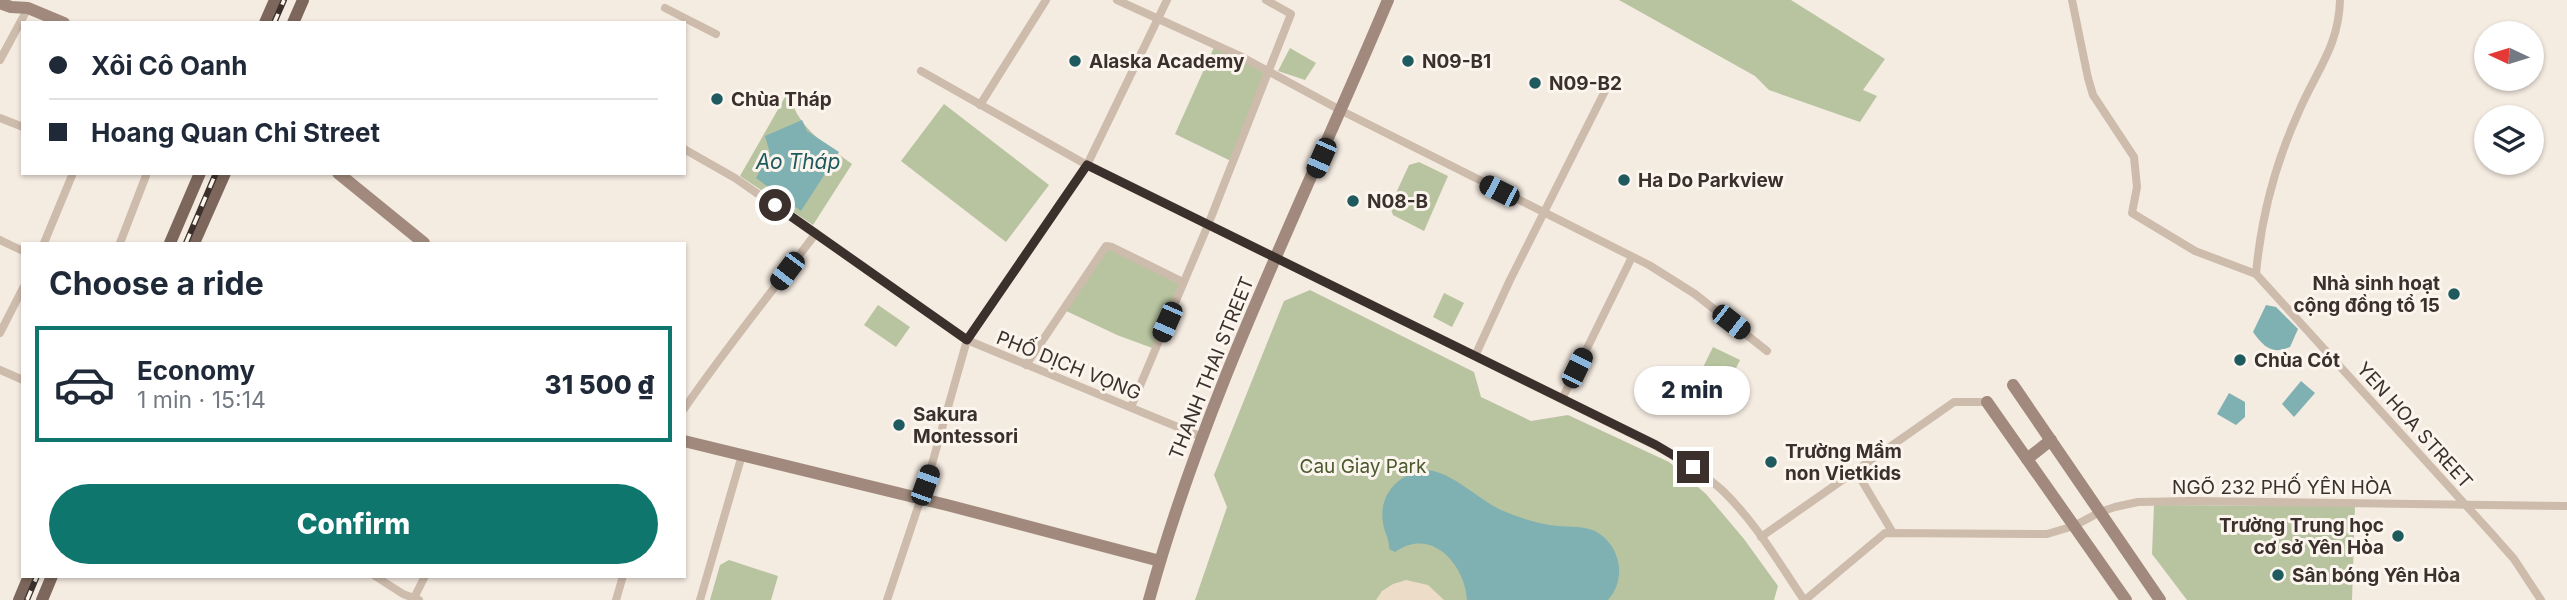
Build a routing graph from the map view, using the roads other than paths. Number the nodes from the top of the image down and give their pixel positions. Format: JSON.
{"nodes":[{"id":1,"x":275,"y":0,"type":"edge"},
{"id":2,"x":303,"y":0,"type":"edge"},
{"id":3,"x":1046,"y":0,"type":"edge"},
{"id":4,"x":1117,"y":0,"type":"edge"},
{"id":5,"x":1167,"y":0,"type":"edge"},
{"id":6,"x":1266,"y":0,"type":"edge"},
{"id":7,"x":1388,"y":0,"type":"edge"},
{"id":8,"x":2072,"y":0,"type":"edge"},
{"id":9,"x":2340,"y":0,"type":"edge"},
{"id":10,"x":0,"y":3,"type":"edge"},
{"id":11,"x":25,"y":4,"type":"edge"},
{"id":12,"x":665,"y":8,"type":"dead end"},
{"id":13,"x":1159,"y":19,"type":"junction"},
{"id":14,"x":60,"y":21,"type":"edge"},
{"id":15,"x":266,"y":21,"type":"edge"},
{"id":16,"x":294,"y":21,"type":"edge"},
{"id":17,"x":689,"y":21,"type":"junction"},
{"id":18,"x":686,"y":26,"type":"edge"},
{"id":19,"x":716,"y":34,"type":"dead end"},
{"id":20,"x":0,"y":60,"type":"edge"},
{"id":21,"x":921,"y":71,"type":"dead end"},
{"id":22,"x":1268,"y":73,"type":"junction"},
{"id":23,"x":1607,"y":87,"type":"dead end"},
{"id":24,"x":979,"y":105,"type":"junction"},
{"id":25,"x":1342,"y":111,"type":"junction"},
{"id":26,"x":0,"y":118,"type":"edge"},
{"id":27,"x":21,"y":126,"type":"edge"},
{"id":28,"x":686,"y":150,"type":"edge"},
{"id":29,"x":1087,"y":165,"type":"junction"},
{"id":30,"x":73,"y":175,"type":"edge"},
{"id":31,"x":147,"y":175,"type":"edge"},
{"id":32,"x":200,"y":175,"type":"edge"},
{"id":33,"x":224,"y":175,"type":"edge"},
{"id":34,"x":340,"y":175,"type":"edge"},
{"id":35,"x":1544,"y":213,"type":"junction"},
{"id":36,"x":1208,"y":225,"type":"junction"},
{"id":37,"x":816,"y":233,"type":"junction"},
{"id":38,"x":0,"y":240,"type":"edge"},
{"id":39,"x":44,"y":242,"type":"edge"},
{"id":40,"x":120,"y":242,"type":"edge"},
{"id":41,"x":170,"y":242,"type":"edge"},
{"id":42,"x":194,"y":242,"type":"edge"},
{"id":43,"x":423,"y":242,"type":"edge"},
{"id":44,"x":21,"y":250,"type":"edge"},
{"id":45,"x":1632,"y":257,"type":"junction"},
{"id":46,"x":1277,"y":258,"type":"junction"},
{"id":47,"x":2256,"y":274,"type":"junction"},
{"id":48,"x":1184,"y":282,"type":"junction"},
{"id":49,"x":21,"y":292,"type":"edge"},
{"id":50,"x":0,"y":333,"type":"edge"},
{"id":51,"x":967,"y":340,"type":"junction"},
{"id":52,"x":1767,"y":351,"type":"dead end"},
{"id":53,"x":1475,"y":356,"type":"junction"},
{"id":54,"x":1026,"y":365,"type":"junction"},
{"id":55,"x":0,"y":370,"type":"edge"},
{"id":56,"x":21,"y":379,"type":"edge"},
{"id":57,"x":2013,"y":385,"type":"dead end"},
{"id":58,"x":1562,"y":399,"type":"junction"},
{"id":59,"x":1987,"y":402,"type":"joint"},
{"id":60,"x":686,"y":406,"type":"edge"},
{"id":61,"x":1131,"y":407,"type":"junction"},
{"id":62,"x":1202,"y":437,"type":"junction"},
{"id":63,"x":2051,"y":440,"type":"junction"},
{"id":64,"x":686,"y":441,"type":"edge"},
{"id":65,"x":742,"y":455,"type":"junction"},
{"id":66,"x":2027,"y":458,"type":"junction"},
{"id":67,"x":1856,"y":471,"type":"junction"},
{"id":68,"x":919,"y":499,"type":"junction"},
{"id":69,"x":2465,"y":504,"type":"junction"},
{"id":70,"x":2567,"y":506,"type":"edge"},
{"id":71,"x":2100,"y":512,"type":"junction"},
{"id":72,"x":2074,"y":526,"type":"junction"},
{"id":73,"x":1893,"y":533,"type":"junction"},
{"id":74,"x":1761,"y":537,"type":"junction"},
{"id":75,"x":1160,"y":561,"type":"junction"},
{"id":76,"x":28,"y":578,"type":"edge"},
{"id":77,"x":49,"y":578,"type":"edge"},
{"id":78,"x":378,"y":578,"type":"edge"},
{"id":79,"x":424,"y":578,"type":"edge"},
{"id":80,"x":622,"y":578,"type":"edge"},
{"id":81,"x":19,"y":600,"type":"edge"},
{"id":82,"x":42,"y":600,"type":"edge"},
{"id":83,"x":415,"y":600,"type":"edge"},
{"id":84,"x":616,"y":600,"type":"edge"},
{"id":85,"x":700,"y":600,"type":"edge"},
{"id":86,"x":887,"y":600,"type":"edge"},
{"id":87,"x":1150,"y":600,"type":"edge"},
{"id":88,"x":1805,"y":600,"type":"edge"},
{"id":89,"x":2126,"y":600,"type":"edge"},
{"id":90,"x":2160,"y":600,"type":"edge"},
{"id":91,"x":2541,"y":600,"type":"edge"}],
"edges":[{"from":1,"to":15,"type":"main road"},
{"from":2,"to":16,"type":"main road"},
{"from":3,"to":24,"type":"street"},
{"from":4,"to":13,"type":"street"},
{"from":5,"to":13,"type":"street"},
{"from":6,"to":22,"type":"street"},
{"from":7,"to":25,"type":"street","name":"THANH THAI STREET"},
{"from":8,"to":47,"type":"street"},
{"from":9,"to":47,"type":"street"},
{"from":10,"to":11,"type":"street"},
{"from":11,"to":14,"type":"street"},
{"from":11,"to":20,"type":"street"},
{"from":12,"to":17,"type":"street"},
{"from":13,"to":22,"type":"street"},
{"from":13,"to":29,"type":"street"},
{"from":17,"to":18,"type":"street"},
{"from":17,"to":19,"type":"street"},
{"from":21,"to":24,"type":"street"},
{"from":22,"to":25,"type":"street"},
{"from":22,"to":36,"type":"street"},
{"from":23,"to":35,"type":"street"},
{"from":24,"to":29,"type":"street"},
{"from":25,"to":35,"type":"street"},
{"from":25,"to":46,"type":"street","name":"THANH THAI STREET"},
{"from":26,"to":27,"type":"street"},
{"from":28,"to":37,"type":"street","name":"PHỐ DỊCH VỌNG"},
{"from":29,"to":36,"type":"street"},
{"from":29,"to":51,"type":"street"},
{"from":30,"to":39,"type":"street"},
{"from":31,"to":40,"type":"street"},
{"from":32,"to":41,"type":"main road"},
{"from":33,"to":42,"type":"main road"},
{"from":34,"to":43,"type":"street"},
{"from":35,"to":45,"type":"street"},
{"from":35,"to":53,"type":"street"},
{"from":36,"to":46,"type":"street"},
{"from":36,"to":48,"type":"street"},
{"from":37,"to":51,"type":"street","name":"PHỐ DỊCH VỌNG"},
{"from":37,"to":60,"type":"street"},
{"from":38,"to":44,"type":"street"},
{"from":45,"to":52,"type":"street"},
{"from":45,"to":58,"type":"street"},
{"from":46,"to":53,"type":"street"},
{"from":46,"to":62,"type":"street","name":"THANH THAI STREET"},
{"from":47,"to":69,"type":"street","name":"YEN HOA STREET"},
{"from":48,"to":54,"type":"street"},
{"from":48,"to":61,"type":"street"},
{"from":49,"to":50,"type":"street"},
{"from":51,"to":54,"type":"street","name":"PHỐ DỊCH VỌNG"},
{"from":51,"to":68,"type":"street"},
{"from":53,"to":58,"type":"street"},
{"from":54,"to":61,"type":"street","name":"PHỐ DỊCH VỌNG"},
{"from":55,"to":56,"type":"street"},
{"from":57,"to":63,"type":"street"},
{"from":58,"to":74,"type":"street"},
{"from":59,"to":66,"type":"street"},
{"from":59,"to":67,"type":"street"},
{"from":61,"to":62,"type":"street","name":"PHỐ DỊCH VỌNG"},
{"from":62,"to":75,"type":"street","name":"THANH THAI STREET"},
{"from":63,"to":66,"type":"street"},
{"from":63,"to":71,"type":"street"},
{"from":64,"to":65,"type":"street"},
{"from":65,"to":68,"type":"street"},
{"from":65,"to":85,"type":"street"},
{"from":66,"to":72,"type":"street"},
{"from":67,"to":73,"type":"street"},
{"from":67,"to":74,"type":"street"},
{"from":68,"to":75,"type":"street"},
{"from":68,"to":86,"type":"street"},
{"from":69,"to":70,"type":"street","name":"NGÕ 232 PHỐ YÊN HÒA"},
{"from":69,"to":71,"type":"street","name":"NGÕ 232 PHỐ YÊN HÒA"},
{"from":69,"to":91,"type":"street","name":"YEN HOA STREET"},
{"from":71,"to":72,"type":"street","name":"NGÕ 232 PHỐ YÊN HÒA"},
{"from":71,"to":90,"type":"street"},
{"from":72,"to":73,"type":"street","name":"NGÕ 232 PHỐ YÊN HÒA"},
{"from":72,"to":89,"type":"street"},
{"from":73,"to":88,"type":"street"},
{"from":74,"to":88,"type":"street"},
{"from":75,"to":87,"type":"street","name":"THANH THAI STREET"},
{"from":76,"to":81,"type":"main road"},
{"from":77,"to":82,"type":"main road"},
{"from":78,"to":83,"type":"street"},
{"from":79,"to":83,"type":"street"},
{"from":80,"to":84,"type":"street"}]}
